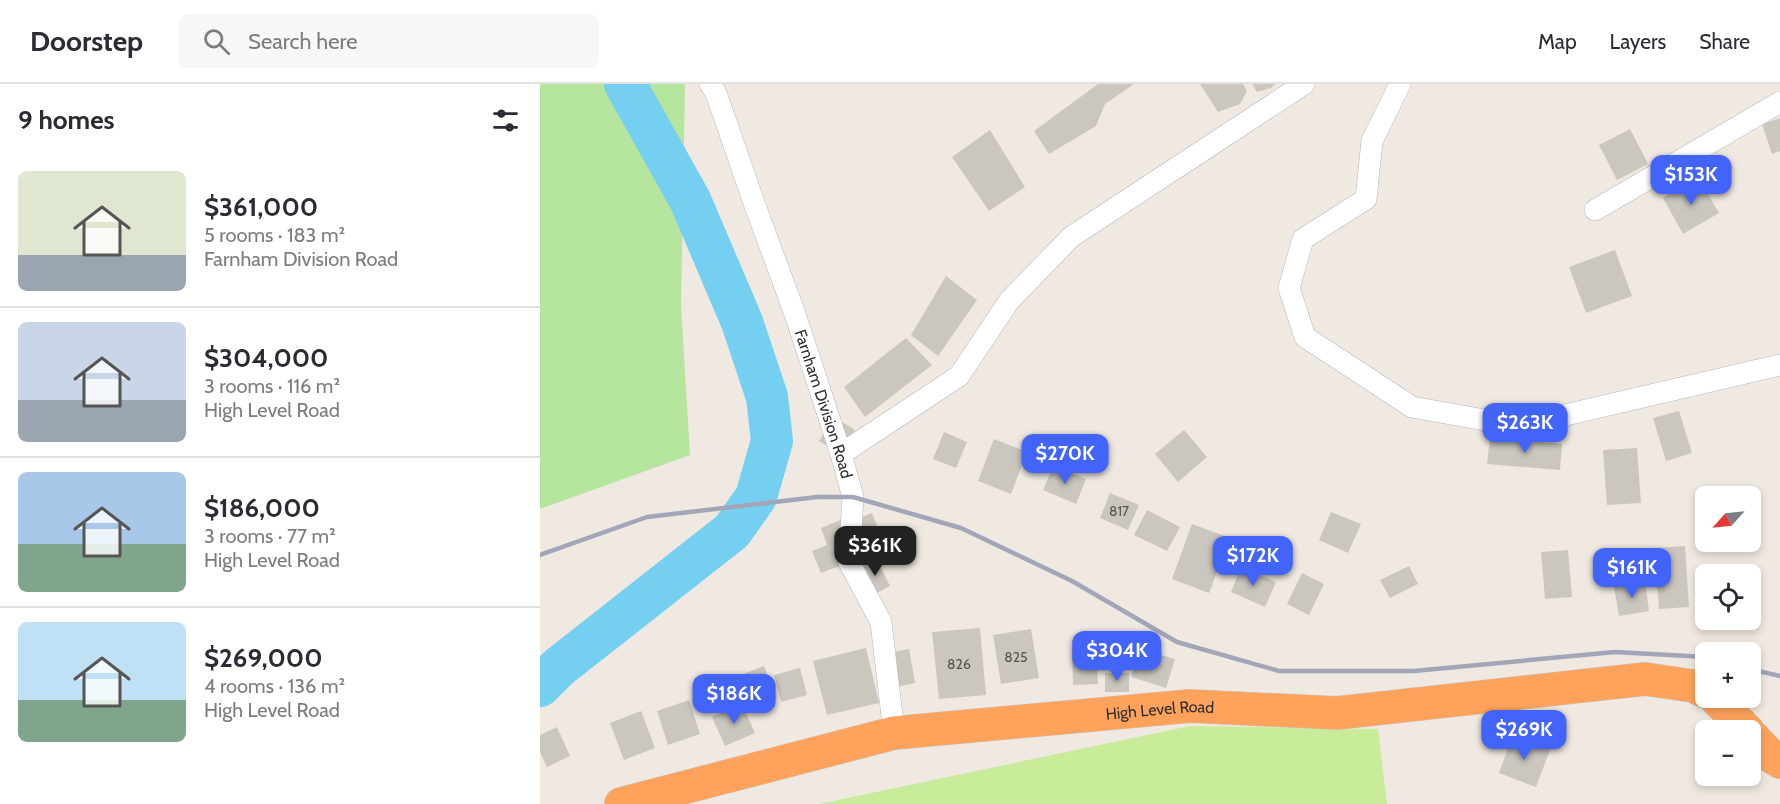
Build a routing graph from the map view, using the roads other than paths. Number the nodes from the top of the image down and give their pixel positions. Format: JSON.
{"nodes":[{"id":1,"x":710,"y":84,"type":"edge"},
{"id":2,"x":1304,"y":84,"type":"edge"},
{"id":3,"x":1400,"y":84,"type":"edge"},
{"id":4,"x":1780,"y":102,"type":"edge"},
{"id":5,"x":1594,"y":210,"type":"dead end"},
{"id":6,"x":1780,"y":365,"type":"edge"},
{"id":7,"x":841,"y":454,"type":"junction"},
{"id":8,"x":1695,"y":687,"type":"edge"},
{"id":9,"x":1725,"y":708,"type":"edge"},
{"id":10,"x":1737,"y":720,"type":"edge"},
{"id":11,"x":894,"y":733,"type":"junction"},
{"id":12,"x":1761,"y":746,"type":"edge"},
{"id":13,"x":1780,"y":762,"type":"edge"},
{"id":14,"x":621,"y":804,"type":"edge"}],
"edges":[{"from":1,"to":7,"type":"street","name":"Farnham Division Road"},
{"from":2,"to":7,"type":"street"},
{"from":3,"to":6,"type":"street"},
{"from":4,"to":5,"type":"street"},
{"from":7,"to":11,"type":"street","name":"Farnham Division Road"},
{"from":8,"to":11,"type":"highway","name":"High Level Road"},
{"from":9,"to":10,"type":"highway"},
{"from":11,"to":14,"type":"highway","name":"High Level Road"},
{"from":12,"to":13,"type":"highway"}]}
